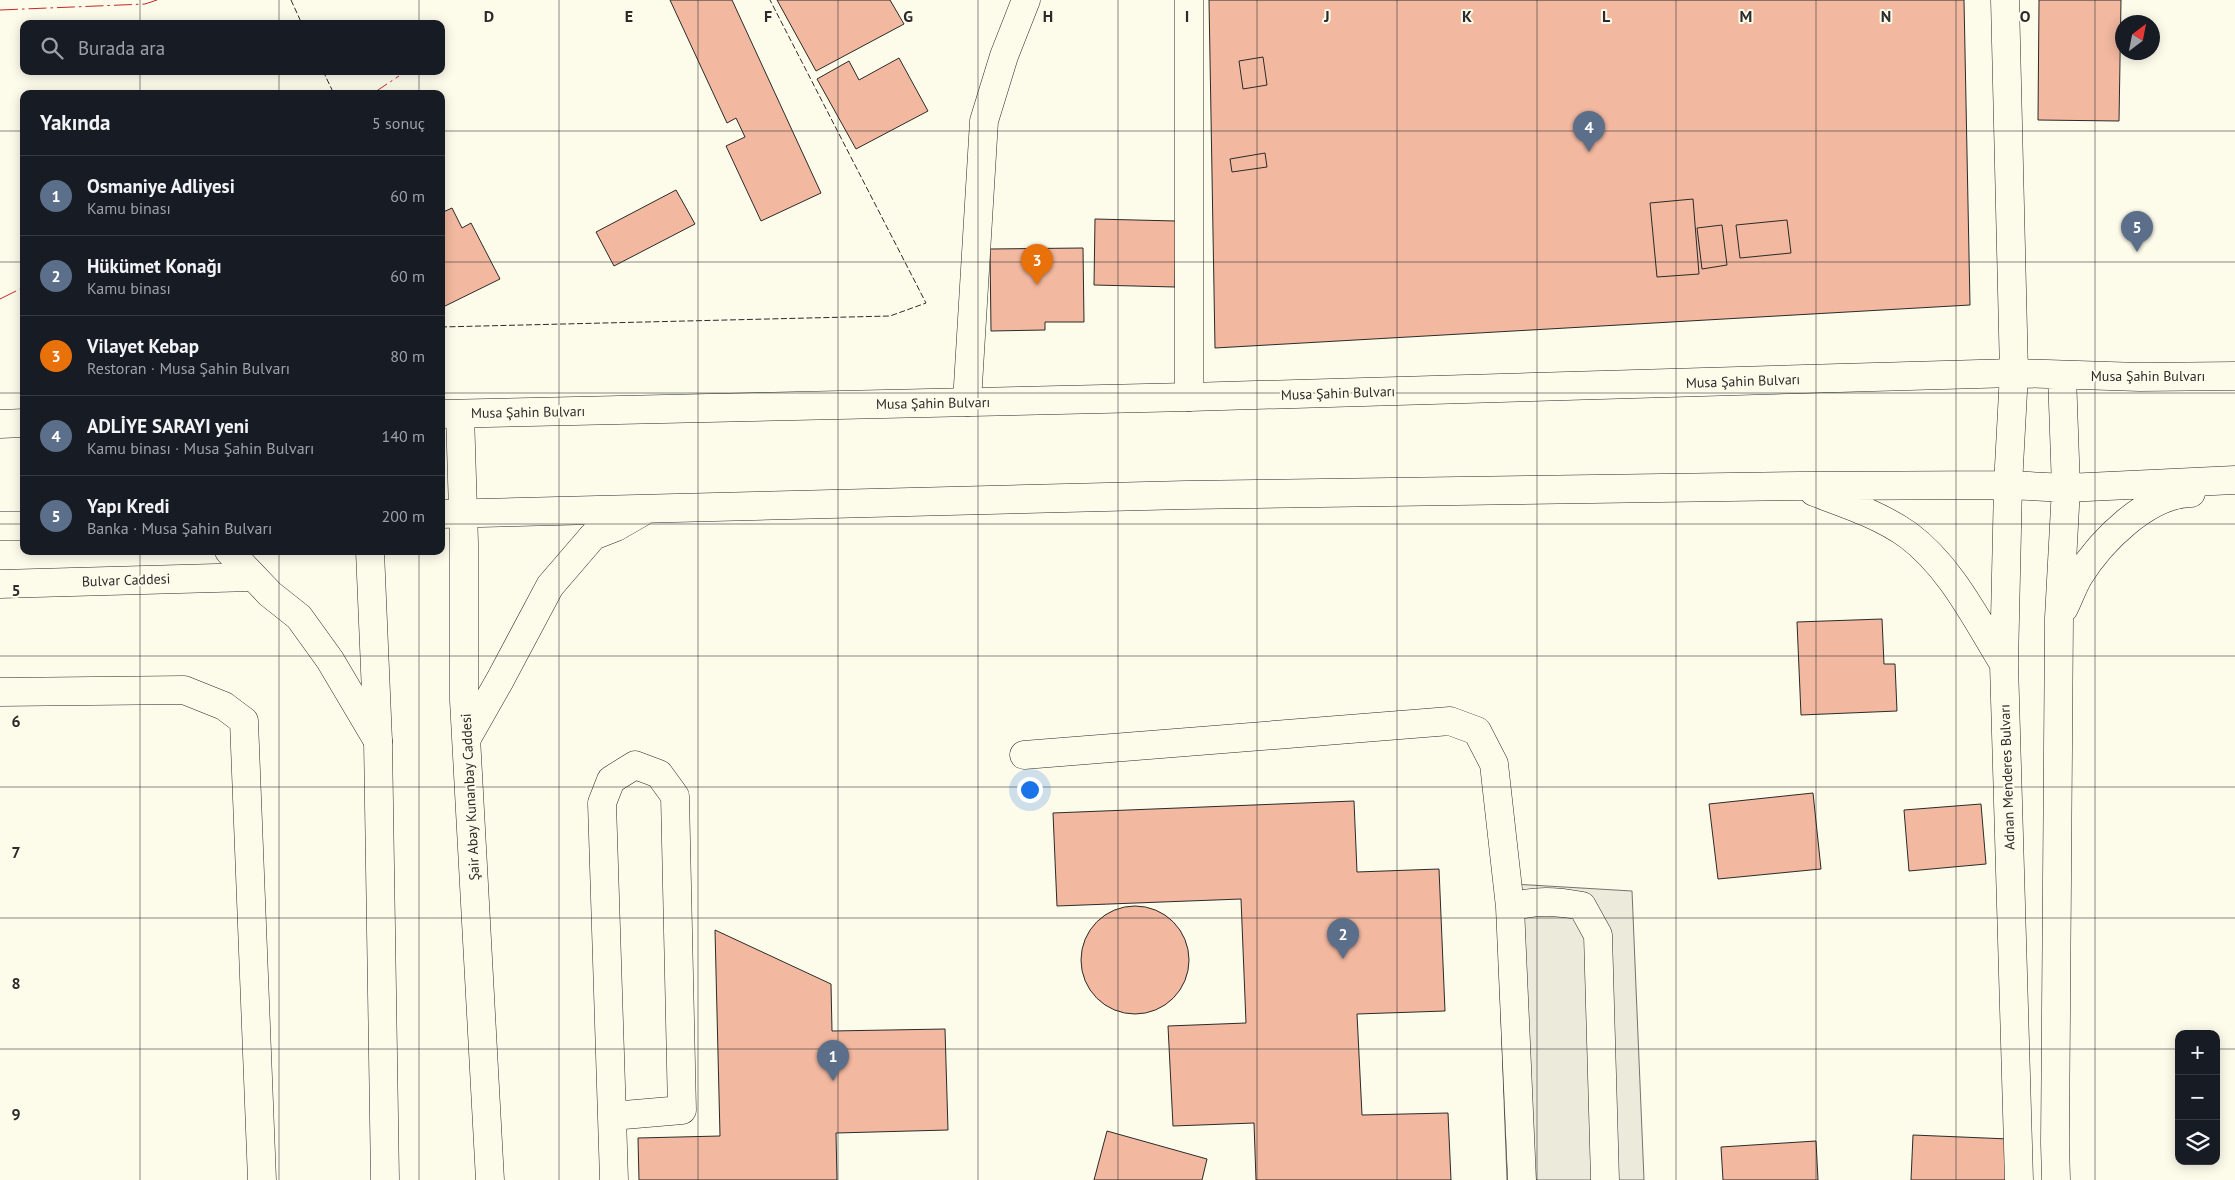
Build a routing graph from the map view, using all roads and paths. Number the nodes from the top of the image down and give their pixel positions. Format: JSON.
{"nodes":[{"id":1,"x":1026,"y":0,"type":"edge"},
{"id":2,"x":1189,"y":0,"type":"edge"},
{"id":3,"x":2006,"y":0,"type":"edge"},
{"id":4,"x":2014,"y":373,"type":"junction"},
{"id":5,"x":2062,"y":375,"type":"junction"},
{"id":6,"x":2235,"y":376,"type":"edge"},
{"id":7,"x":1189,"y":397,"type":"junction"},
{"id":8,"x":966,"y":402,"type":"junction"},
{"id":9,"x":451,"y":414,"type":"edge"},
{"id":10,"x":20,"y":423,"type":"edge"},
{"id":11,"x":0,"y":424,"type":"edge"},
{"id":12,"x":2235,"y":480,"type":"edge"},
{"id":13,"x":1799,"y":486,"type":"junction"},
{"id":14,"x":2008,"y":486,"type":"junction"},
{"id":15,"x":2066,"y":488,"type":"junction"},
{"id":16,"x":2235,"y":491,"type":"edge"},
{"id":17,"x":646,"y":509,"type":"junction"},
{"id":18,"x":452,"y":514,"type":"edge"},
{"id":19,"x":0,"y":526,"type":"edge"},
{"id":20,"x":20,"y":526,"type":"edge"},
{"id":21,"x":233,"y":555,"type":"edge"},
{"id":22,"x":370,"y":555,"type":"edge"},
{"id":23,"x":252,"y":576,"type":"junction"},
{"id":24,"x":0,"y":584,"type":"edge"},
{"id":25,"x":2059,"y":618,"type":"junction"},
{"id":26,"x":2004,"y":664,"type":"junction"},
{"id":27,"x":0,"y":692,"type":"edge"},
{"id":28,"x":467,"y":738,"type":"junction"},
{"id":29,"x":378,"y":741,"type":"junction"},
{"id":30,"x":1024,"y":755,"type":"dead end"},
{"id":31,"x":1510,"y":908,"type":"junction"},
{"id":32,"x":612,"y":1116,"type":"junction"},
{"id":33,"x":262,"y":1180,"type":"edge"},
{"id":34,"x":385,"y":1180,"type":"edge"},
{"id":35,"x":490,"y":1180,"type":"edge"},
{"id":36,"x":614,"y":1180,"type":"edge"},
{"id":37,"x":1522,"y":1180,"type":"edge"},
{"id":38,"x":1605,"y":1180,"type":"edge"},
{"id":39,"x":2019,"y":1180,"type":"edge"},
{"id":40,"x":2056,"y":1180,"type":"edge"}],
"edges":[{"from":1,"to":8,"type":"main road"},
{"from":2,"to":7,"type":"main road"},
{"from":3,"to":4,"type":"main road","name":"Adnan Menderes Bulvarı"},
{"from":4,"to":5,"type":"main road","name":"Musa Şahin Bulvarı"},
{"from":4,"to":7,"type":"main road","name":"Musa Şahin Bulvarı"},
{"from":4,"to":14,"type":"main road","name":"Adnan Menderes Bulvarı"},
{"from":5,"to":6,"type":"main road","name":"Musa Şahin Bulvarı"},
{"from":5,"to":15,"type":"main road"},
{"from":7,"to":8,"type":"main road","name":"Musa Şahin Bulvarı"},
{"from":8,"to":9,"type":"main road","name":"Musa Şahin Bulvarı"},
{"from":9,"to":18,"type":"main road","name":"Şair Abay Kunanbay Caddesi"},
{"from":10,"to":11,"type":"main road"},
{"from":12,"to":15,"type":"main road"},
{"from":13,"to":14,"type":"main road"},
{"from":13,"to":17,"type":"main road"},
{"from":13,"to":26,"type":"main road"},
{"from":14,"to":15,"type":"main road"},
{"from":14,"to":26,"type":"main road","name":"Adnan Menderes Bulvarı"},
{"from":15,"to":25,"type":"main road"},
{"from":16,"to":25,"type":"main road"},
{"from":17,"to":18,"type":"main road"},
{"from":17,"to":28,"type":"main road"},
{"from":18,"to":28,"type":"main road","name":"Şair Abay Kunanbay Caddesi"},
{"from":19,"to":20,"type":"main road"},
{"from":21,"to":23,"type":"main road"},
{"from":22,"to":29,"type":"main road"},
{"from":23,"to":24,"type":"main road","name":"Bulvar Caddesi"},
{"from":23,"to":29,"type":"main road"},
{"from":25,"to":40,"type":"main road"},
{"from":26,"to":39,"type":"main road","name":"Adnan Menderes Bulvarı"},
{"from":27,"to":33,"type":"main road"},
{"from":28,"to":35,"type":"main road","name":"Şair Abay Kunanbay Caddesi"},
{"from":29,"to":34,"type":"main road"},
{"from":30,"to":31,"type":"main road"},
{"from":31,"to":37,"type":"main road"},
{"from":31,"to":38,"type":"main road"},
{"from":32,"to":32,"type":"main road"},
{"from":32,"to":36,"type":"main road"}]}
